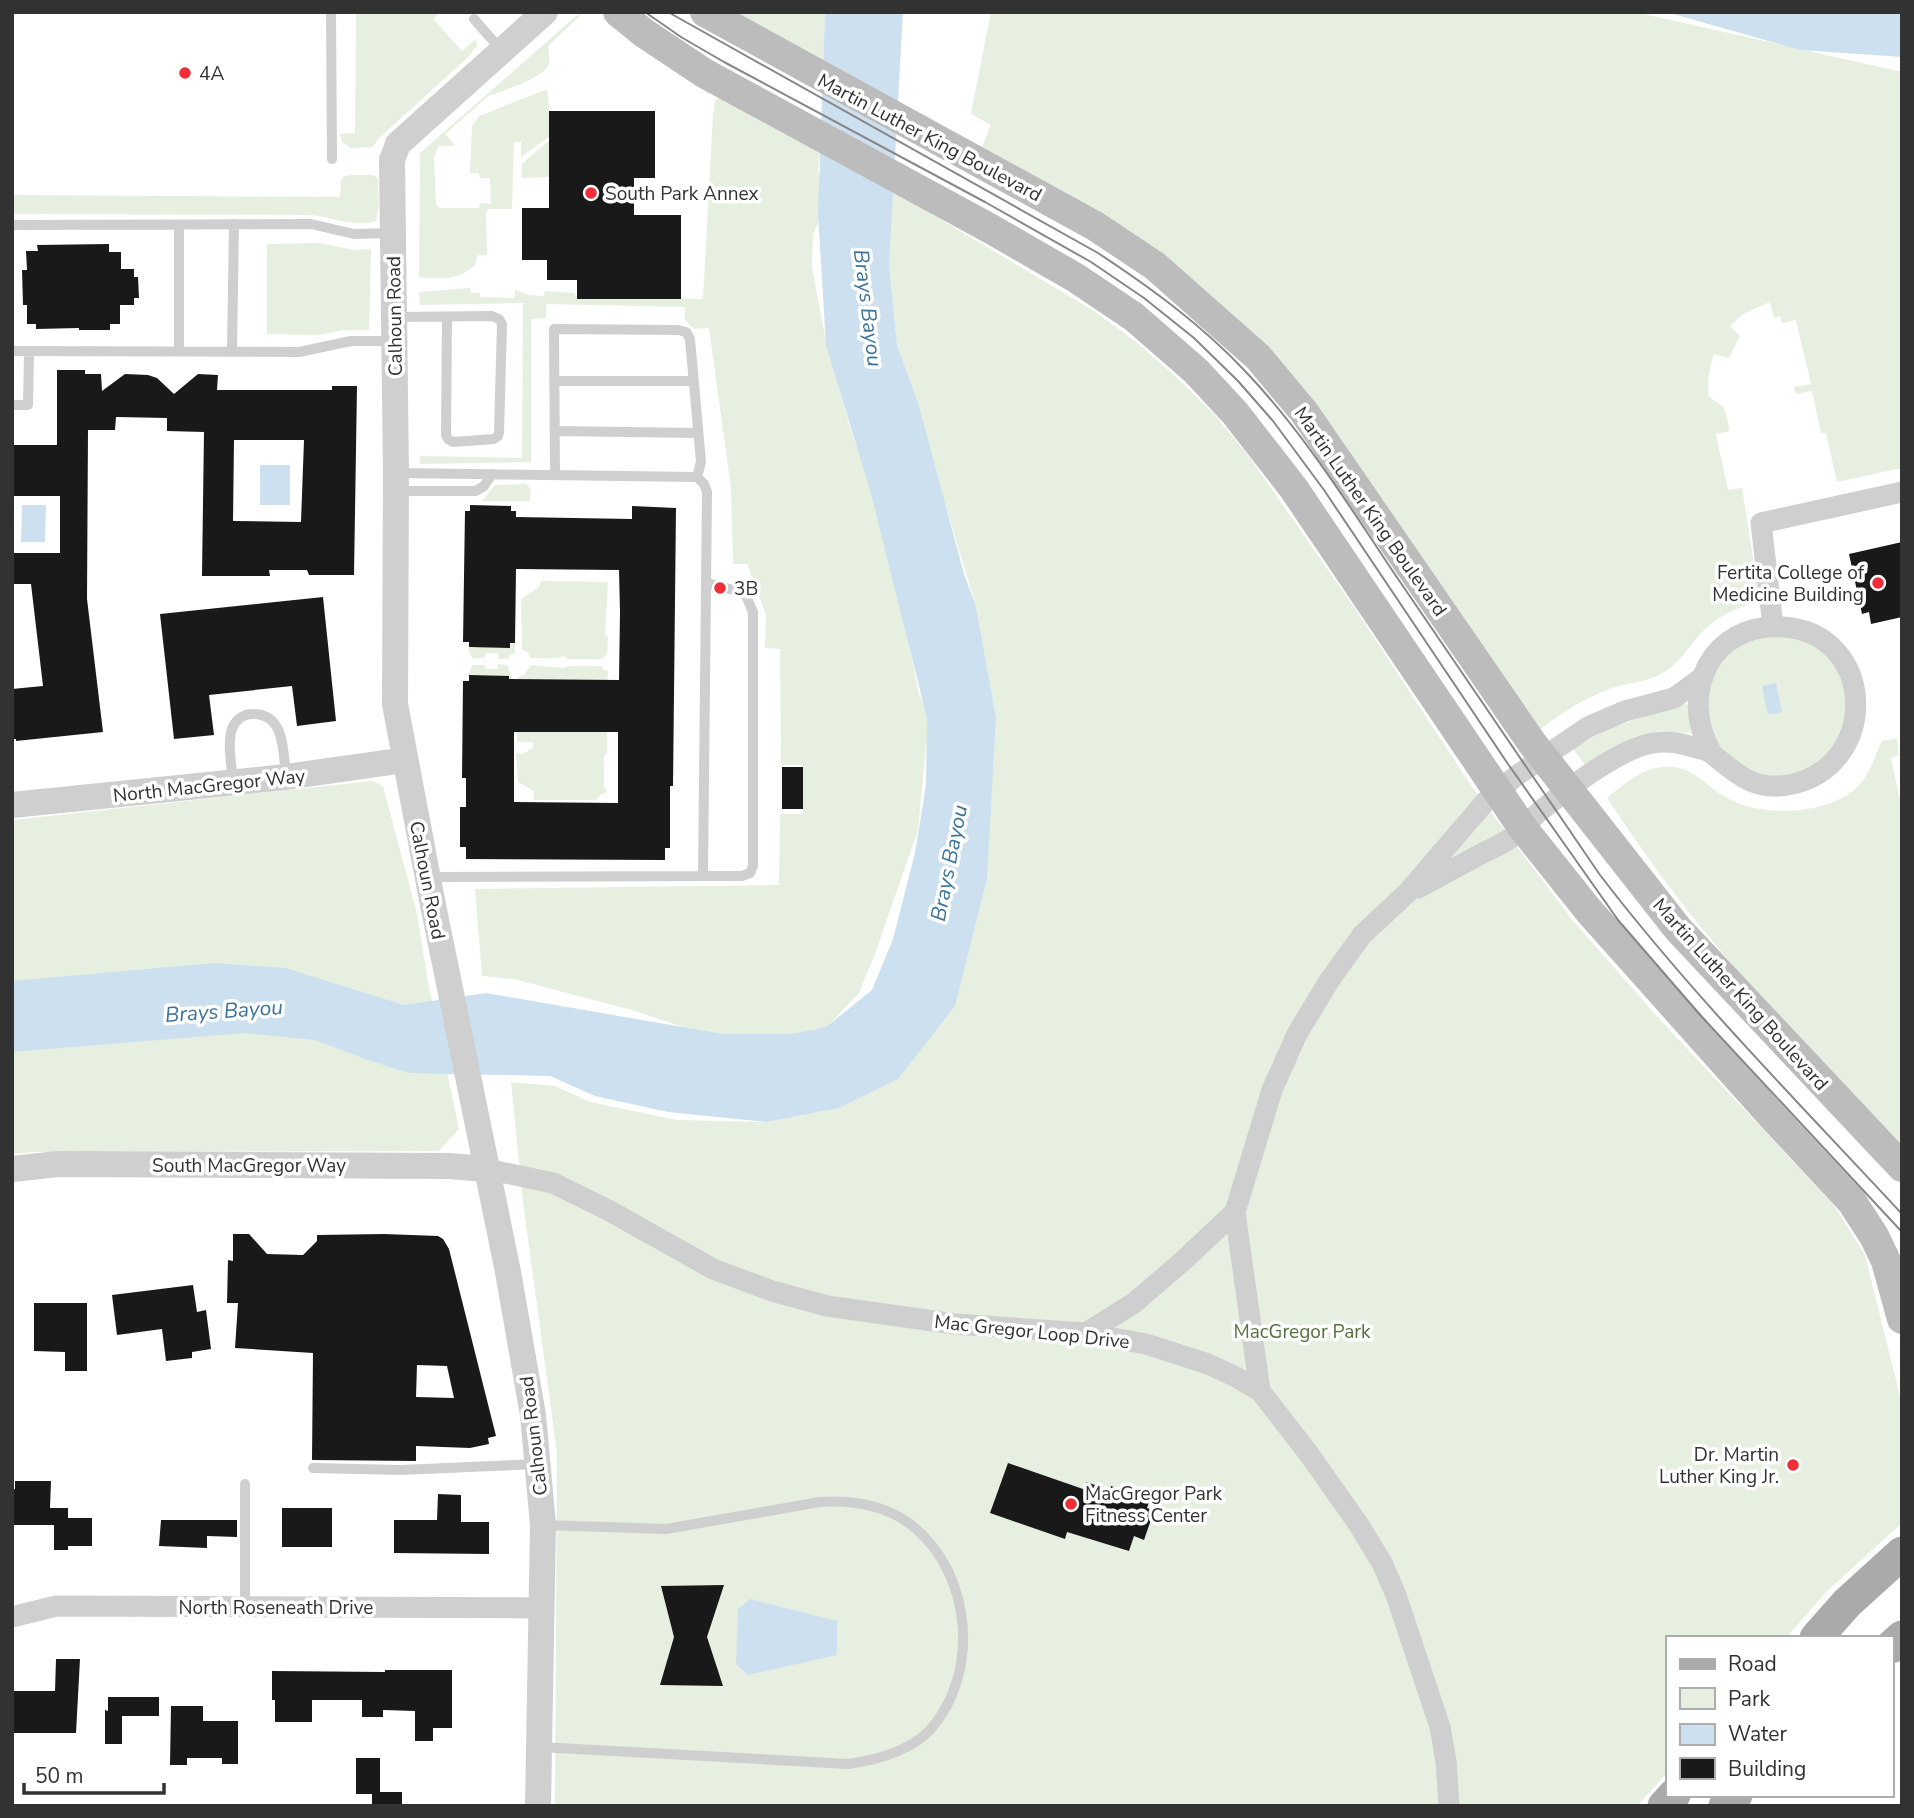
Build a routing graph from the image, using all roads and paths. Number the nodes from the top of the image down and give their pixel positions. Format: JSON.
{"nodes":[{"id":1,"x":331,"y":12,"type":"edge"},
{"id":2,"x":545,"y":12,"type":"edge"},
{"id":3,"x":618,"y":12,"type":"edge"},
{"id":4,"x":705,"y":12,"type":"edge"},
{"id":5,"x":474,"y":19,"type":"dead end"},
{"id":6,"x":502,"y":51,"type":"junction"},
{"id":7,"x":332,"y":159,"type":"dead end"},
{"id":8,"x":234,"y":224,"type":"junction"},
{"id":9,"x":12,"y":225,"type":"edge"},
{"id":10,"x":179,"y":225,"type":"junction"},
{"id":11,"x":393,"y":233,"type":"junction"},
{"id":12,"x":447,"y":317,"type":"junction"},
{"id":13,"x":394,"y":329,"type":"junction"},
{"id":14,"x":12,"y":351,"type":"edge"},
{"id":15,"x":29,"y":351,"type":"junction"},
{"id":16,"x":179,"y":351,"type":"junction"},
{"id":17,"x":232,"y":351,"type":"junction"},
{"id":18,"x":554,"y":381,"type":"junction"},
{"id":19,"x":694,"y":381,"type":"junction"},
{"id":20,"x":12,"y":405,"type":"edge"},
{"id":21,"x":555,"y":431,"type":"junction"},
{"id":22,"x":698,"y":433,"type":"junction"},
{"id":23,"x":492,"y":474,"type":"junction"},
{"id":24,"x":555,"y":474,"type":"junction"},
{"id":25,"x":697,"y":477,"type":"junction"},
{"id":26,"x":396,"y":482,"type":"junction"},
{"id":27,"x":1902,"y":492,"type":"edge"},
{"id":28,"x":707,"y":583,"type":"junction"},
{"id":29,"x":1773,"y":626,"type":"junction"},
{"id":30,"x":1700,"y":679,"type":"junction"},
{"id":31,"x":1711,"y":752,"type":"junction"},
{"id":32,"x":1542,"y":757,"type":"junction"},
{"id":33,"x":405,"y":760,"type":"junction"},
{"id":34,"x":286,"y":777,"type":"junction"},
{"id":35,"x":233,"y":783,"type":"junction"},
{"id":36,"x":1497,"y":791,"type":"junction"},
{"id":37,"x":1567,"y":791,"type":"junction"},
{"id":38,"x":12,"y":805,"type":"edge"},
{"id":39,"x":1522,"y":827,"type":"junction"},
{"id":40,"x":704,"y":876,"type":"junction"},
{"id":41,"x":427,"y":877,"type":"junction"},
{"id":42,"x":1407,"y":893,"type":"junction"},
{"id":43,"x":1902,"y":1167,"type":"edge"},
{"id":44,"x":486,"y":1168,"type":"junction"},
{"id":45,"x":12,"y":1169,"type":"edge"},
{"id":46,"x":1235,"y":1212,"type":"junction"},
{"id":47,"x":1902,"y":1319,"type":"edge"},
{"id":48,"x":1086,"y":1333,"type":"junction"},
{"id":49,"x":1260,"y":1391,"type":"junction"},
{"id":50,"x":538,"y":1464,"type":"junction"},
{"id":51,"x":313,"y":1468,"type":"dead end"},
{"id":52,"x":245,"y":1484,"type":"dead end"},
{"id":53,"x":543,"y":1525,"type":"junction"},
{"id":54,"x":1902,"y":1553,"type":"edge"},
{"id":55,"x":246,"y":1607,"type":"junction"},
{"id":56,"x":542,"y":1608,"type":"junction"},
{"id":57,"x":12,"y":1616,"type":"edge"},
{"id":58,"x":1818,"y":1636,"type":"edge"},
{"id":59,"x":540,"y":1747,"type":"junction"},
{"id":60,"x":538,"y":1806,"type":"edge"},
{"id":61,"x":1449,"y":1806,"type":"edge"}],
"edges":[{"from":1,"to":7,"type":"lane"},
{"from":2,"to":6,"type":"street","name":"Calhoun Road"},
{"from":3,"to":36,"type":"main road"},
{"from":4,"to":32,"type":"main road","name":"Martin Luther King Boulevard"},
{"from":5,"to":6,"type":"lane"},
{"from":6,"to":11,"type":"street","name":"Calhoun Road"},
{"from":8,"to":10,"type":"lane"},
{"from":8,"to":11,"type":"lane"},
{"from":8,"to":17,"type":"lane"},
{"from":9,"to":10,"type":"lane"},
{"from":10,"to":16,"type":"lane"},
{"from":11,"to":13,"type":"street","name":"Calhoun Road"},
{"from":12,"to":12,"type":"lane"},
{"from":12,"to":13,"type":"lane"},
{"from":13,"to":17,"type":"lane"},
{"from":13,"to":26,"type":"street","name":"Calhoun Road"},
{"from":14,"to":15,"type":"lane"},
{"from":15,"to":16,"type":"lane"},
{"from":15,"to":20,"type":"lane"},
{"from":16,"to":17,"type":"lane"},
{"from":18,"to":19,"type":"lane"},
{"from":18,"to":19,"type":"lane"},
{"from":18,"to":21,"type":"lane"},
{"from":19,"to":22,"type":"lane"},
{"from":21,"to":22,"type":"lane"},
{"from":21,"to":24,"type":"lane"},
{"from":22,"to":25,"type":"lane"},
{"from":23,"to":24,"type":"lane"},
{"from":23,"to":26,"type":"lane"},
{"from":23,"to":26,"type":"lane"},
{"from":24,"to":25,"type":"lane"},
{"from":25,"to":28,"type":"lane"},
{"from":26,"to":33,"type":"street","name":"Calhoun Road"},
{"from":27,"to":29,"type":"street"},
{"from":28,"to":40,"type":"lane"},
{"from":28,"to":40,"type":"lane"},
{"from":29,"to":30,"type":"street"},
{"from":29,"to":31,"type":"street"},
{"from":30,"to":31,"type":"street"},
{"from":30,"to":32,"type":"street"},
{"from":31,"to":37,"type":"street"},
{"from":32,"to":36,"type":"street"},
{"from":32,"to":37,"type":"main road","name":"Martin Luther King Boulevard"},
{"from":33,"to":34,"type":"street","name":"North MacGregor Way"},
{"from":33,"to":41,"type":"street","name":"Calhoun Road"},
{"from":34,"to":35,"type":"street","name":"North MacGregor Way"},
{"from":34,"to":35,"type":"lane"},
{"from":35,"to":38,"type":"street","name":"North MacGregor Way"},
{"from":36,"to":39,"type":"main road"},
{"from":36,"to":42,"type":"street"},
{"from":37,"to":39,"type":"street"},
{"from":37,"to":43,"type":"main road","name":"Martin Luther King Boulevard"},
{"from":39,"to":42,"type":"street"},
{"from":39,"to":47,"type":"main road"},
{"from":40,"to":41,"type":"lane"},
{"from":41,"to":44,"type":"street","name":"Calhoun Road"},
{"from":42,"to":46,"type":"street"},
{"from":44,"to":45,"type":"street","name":"South MacGregor Way"},
{"from":44,"to":48,"type":"street","name":"Mac Gregor Loop Drive"},
{"from":44,"to":50,"type":"street","name":"Calhoun Road"},
{"from":46,"to":48,"type":"street"},
{"from":46,"to":49,"type":"street"},
{"from":48,"to":49,"type":"street","name":"Mac Gregor Loop Drive"},
{"from":49,"to":61,"type":"street","name":"Mac Gregor Loop Drive"},
{"from":50,"to":51,"type":"lane"},
{"from":50,"to":53,"type":"street","name":"Calhoun Road"},
{"from":52,"to":55,"type":"lane"},
{"from":53,"to":56,"type":"street","name":"Calhoun Road"},
{"from":53,"to":59,"type":"lane"},
{"from":54,"to":58,"type":"main road"},
{"from":55,"to":56,"type":"street","name":"North Roseneath Drive"},
{"from":55,"to":57,"type":"street","name":"North Roseneath Drive"},
{"from":56,"to":59,"type":"street","name":"Calhoun Road"},
{"from":59,"to":60,"type":"street","name":"Calhoun Road"}]}
